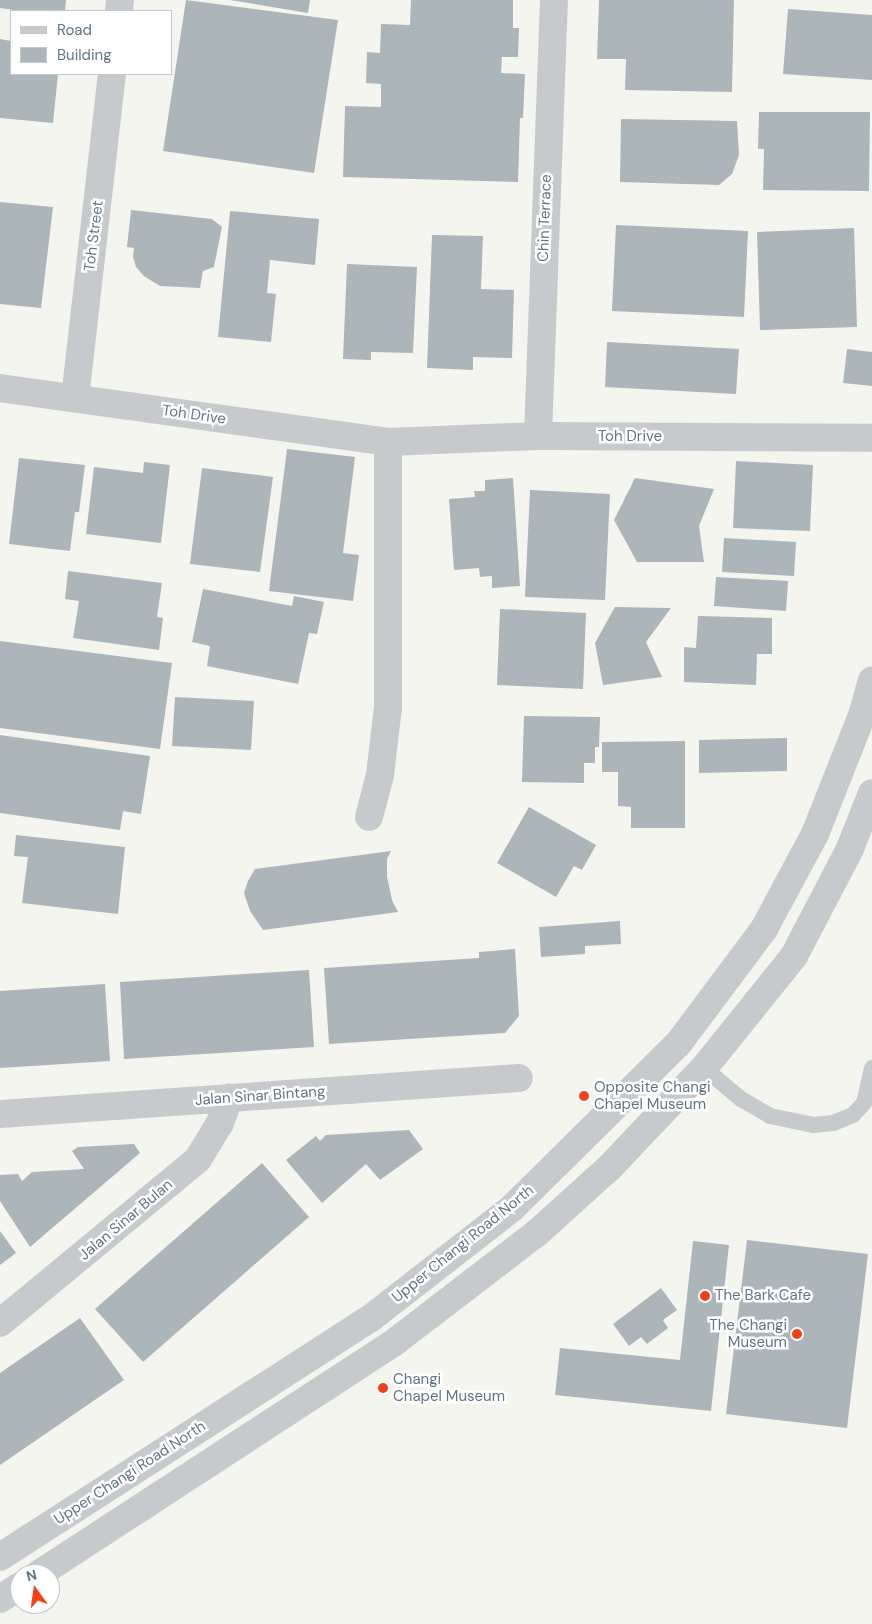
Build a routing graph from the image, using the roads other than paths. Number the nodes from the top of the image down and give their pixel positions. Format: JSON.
{"nodes":[{"id":1,"x":554,"y":0,"type":"edge"},
{"id":2,"x":112,"y":75,"type":"edge"},
{"id":3,"x":0,"y":388,"type":"edge"},
{"id":4,"x":75,"y":398,"type":"junction"},
{"id":5,"x":538,"y":436,"type":"junction"},
{"id":6,"x":872,"y":438,"type":"edge"},
{"id":7,"x":388,"y":442,"type":"junction"},
{"id":8,"x":872,"y":680,"type":"edge"},
{"id":9,"x":870,"y":803,"type":"edge"},
{"id":10,"x":369,"y":817,"type":"dead end"},
{"id":11,"x":704,"y":1068,"type":"junction"},
{"id":12,"x":872,"y":1068,"type":"edge"},
{"id":13,"x":519,"y":1078,"type":"dead end"},
{"id":14,"x":229,"y":1098,"type":"junction"},
{"id":15,"x":0,"y":1114,"type":"edge"},
{"id":16,"x":0,"y":1323,"type":"edge"},
{"id":17,"x":0,"y":1557,"type":"edge"},
{"id":18,"x":54,"y":1564,"type":"edge"}],
"edges":[{"from":1,"to":5,"type":"street","name":"Chin Terrace"},
{"from":2,"to":4,"type":"street","name":"Toh Street"},
{"from":3,"to":4,"type":"street","name":"Toh Drive"},
{"from":4,"to":7,"type":"street","name":"Toh Drive"},
{"from":5,"to":6,"type":"street","name":"Toh Drive"},
{"from":5,"to":7,"type":"street","name":"Toh Drive"},
{"from":7,"to":10,"type":"street"},
{"from":8,"to":17,"type":"street","name":"Upper Changi Road North"},
{"from":9,"to":11,"type":"street"},
{"from":11,"to":12,"type":"lane"},
{"from":11,"to":18,"type":"street"},
{"from":13,"to":14,"type":"street","name":"Jalan Sinar Bintang"},
{"from":14,"to":15,"type":"street","name":"Jalan Sinar Bintang"},
{"from":14,"to":16,"type":"street","name":"Jalan Sinar Bulan"}]}
